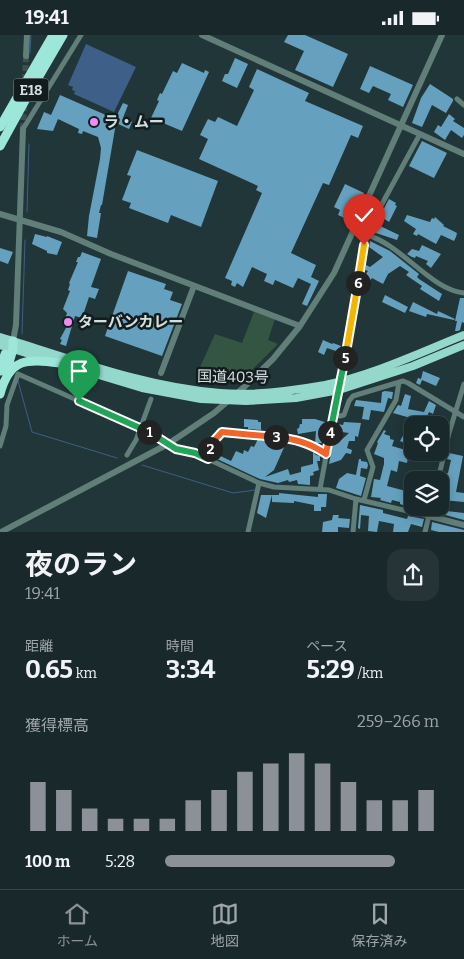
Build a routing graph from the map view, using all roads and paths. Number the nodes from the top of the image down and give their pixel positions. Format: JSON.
{"nodes":[{"id":1,"x":27,"y":35,"type":"edge"},
{"id":2,"x":53,"y":35,"type":"edge"},
{"id":3,"x":64,"y":35,"type":"edge"},
{"id":4,"x":81,"y":35,"type":"edge"},
{"id":5,"x":442,"y":35,"type":"edge"},
{"id":6,"x":207,"y":36,"type":"edge"},
{"id":7,"x":26,"y":56,"type":"tunnel mouth"},
{"id":8,"x":457,"y":99,"type":"dead end"},
{"id":9,"x":464,"y":105,"type":"edge"},
{"id":10,"x":401,"y":126,"type":"junction"},
{"id":11,"x":0,"y":127,"type":"edge"},
{"id":12,"x":23,"y":129,"type":"joint"},
{"id":13,"x":420,"y":134,"type":"junction"},
{"id":14,"x":0,"y":146,"type":"edge"},
{"id":15,"x":464,"y":154,"type":"edge"},
{"id":16,"x":0,"y":214,"type":"edge"},
{"id":17,"x":21,"y":222,"type":"junction"},
{"id":18,"x":367,"y":235,"type":"junction"},
{"id":19,"x":194,"y":286,"type":"junction"},
{"id":20,"x":464,"y":293,"type":"edge"},
{"id":21,"x":300,"y":326,"type":"junction"},
{"id":22,"x":464,"y":335,"type":"edge"},
{"id":23,"x":0,"y":337,"type":"edge"},
{"id":24,"x":464,"y":345,"type":"edge"},
{"id":25,"x":8,"y":346,"type":"edge"},
{"id":26,"x":60,"y":363,"type":"junction"},
{"id":27,"x":0,"y":371,"type":"edge"},
{"id":28,"x":159,"y":376,"type":"dead end"},
{"id":29,"x":341,"y":381,"type":"junction"},
{"id":30,"x":399,"y":382,"type":"junction"},
{"id":31,"x":464,"y":383,"type":"edge"},
{"id":32,"x":339,"y":389,"type":"junction"},
{"id":33,"x":1,"y":390,"type":"edge"},
{"id":34,"x":218,"y":397,"type":"junction"},
{"id":35,"x":151,"y":399,"type":"dead end"},
{"id":36,"x":455,"y":412,"type":"junction"},
{"id":37,"x":334,"y":415,"type":"junction"},
{"id":38,"x":464,"y":417,"type":"edge"},
{"id":39,"x":140,"y":428,"type":"junction"},
{"id":40,"x":168,"y":444,"type":"junction"},
{"id":41,"x":0,"y":446,"type":"edge"},
{"id":42,"x":326,"y":454,"type":"junction"},
{"id":43,"x":127,"y":455,"type":"dead end"},
{"id":44,"x":208,"y":459,"type":"junction"},
{"id":45,"x":440,"y":471,"type":"edge"},
{"id":46,"x":259,"y":483,"type":"junction"},
{"id":47,"x":320,"y":489,"type":"junction"},
{"id":48,"x":356,"y":499,"type":"junction"},
{"id":49,"x":364,"y":501,"type":"junction"},
{"id":50,"x":404,"y":510,"type":"edge"},
{"id":51,"x":429,"y":516,"type":"joint"},
{"id":52,"x":464,"y":525,"type":"edge"},
{"id":53,"x":1,"y":531,"type":"edge"},
{"id":54,"x":248,"y":531,"type":"edge"},
{"id":55,"x":354,"y":531,"type":"edge"},
{"id":56,"x":425,"y":531,"type":"edge"}],
"edges":[{"from":1,"to":7,"type":"street"},
{"from":2,"to":11,"type":"highway","number":"E18"},
{"from":3,"to":14,"type":"highway","number":"E18"},
{"from":4,"to":12,"type":"street"},
{"from":5,"to":10,"type":"street"},
{"from":6,"to":10,"type":"street"},
{"from":8,"to":9,"type":"street"},
{"from":10,"to":13,"type":"street"},
{"from":10,"to":21,"type":"street"},
{"from":12,"to":17,"type":"street"},
{"from":13,"to":15,"type":"street"},
{"from":13,"to":18,"type":"street"},
{"from":16,"to":17,"type":"street"},
{"from":17,"to":19,"type":"street"},
{"from":17,"to":25,"type":"street"},
{"from":18,"to":20,"type":"street"},
{"from":18,"to":29,"type":"street"},
{"from":19,"to":21,"type":"street"},
{"from":19,"to":28,"type":"street"},
{"from":21,"to":40,"type":"street"},
{"from":22,"to":29,"type":"highway","name":"国道403号"},
{"from":23,"to":25,"type":"highway","name":"国道403号"},
{"from":24,"to":32,"type":"highway","name":"国道403号"},
{"from":25,"to":26,"type":"highway","name":"国道403号"},
{"from":25,"to":27,"type":"highway"},
{"from":25,"to":33,"type":"highway"},
{"from":25,"to":34,"type":"highway","name":"国道403号"},
{"from":26,"to":33,"type":"highway"},
{"from":26,"to":34,"type":"highway","name":"国道403号"},
{"from":29,"to":32,"type":"street"},
{"from":29,"to":34,"type":"highway","name":"国道403号"},
{"from":30,"to":36,"type":"street"},
{"from":30,"to":37,"type":"street"},
{"from":30,"to":49,"type":"street"},
{"from":31,"to":36,"type":"street"},
{"from":32,"to":34,"type":"highway","name":"国道403号"},
{"from":32,"to":37,"type":"street"},
{"from":35,"to":39,"type":"street"},
{"from":36,"to":38,"type":"street"},
{"from":36,"to":45,"type":"street"},
{"from":37,"to":42,"type":"street"},
{"from":39,"to":40,"type":"street"},
{"from":39,"to":41,"type":"street"},
{"from":39,"to":43,"type":"street"},
{"from":40,"to":44,"type":"street"},
{"from":40,"to":53,"type":"street"},
{"from":42,"to":44,"type":"street"},
{"from":42,"to":47,"type":"street"},
{"from":44,"to":46,"type":"street"},
{"from":46,"to":47,"type":"street"},
{"from":46,"to":54,"type":"street"},
{"from":47,"to":48,"type":"street"},
{"from":48,"to":49,"type":"street"},
{"from":48,"to":55,"type":"street"},
{"from":49,"to":50,"type":"street"},
{"from":51,"to":52,"type":"street"},
{"from":51,"to":56,"type":"street"}]}
